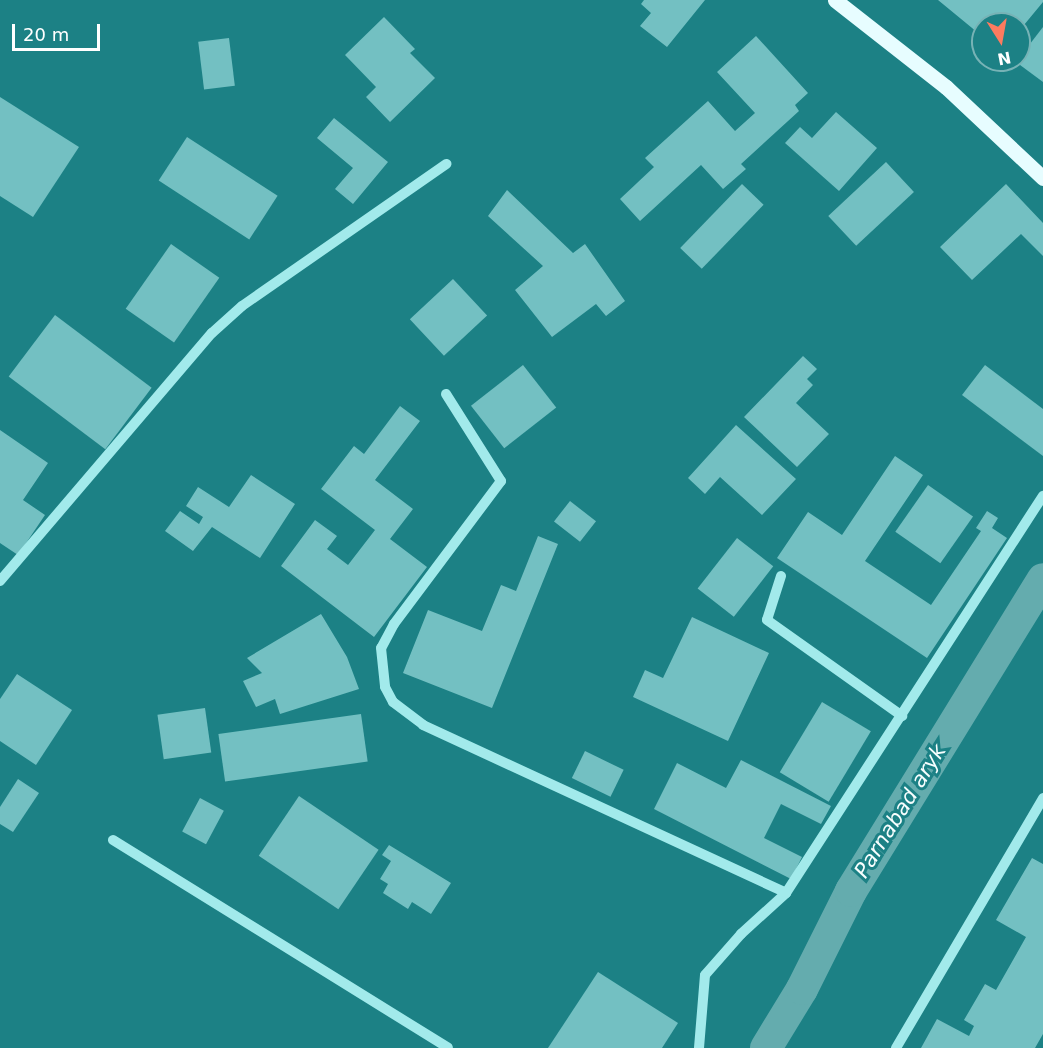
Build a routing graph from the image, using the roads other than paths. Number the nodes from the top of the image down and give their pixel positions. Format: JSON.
{"nodes":[{"id":1,"x":835,"y":0,"type":"edge"},
{"id":2,"x":446,"y":164,"type":"dead end"},
{"id":3,"x":1043,"y":178,"type":"edge"},
{"id":4,"x":446,"y":394,"type":"dead end"},
{"id":5,"x":1043,"y":496,"type":"edge"},
{"id":6,"x":781,"y":576,"type":"dead end"},
{"id":7,"x":0,"y":582,"type":"edge"},
{"id":8,"x":902,"y":716,"type":"junction"},
{"id":9,"x":1043,"y":798,"type":"edge"},
{"id":10,"x":113,"y":840,"type":"dead end"},
{"id":11,"x":786,"y":893,"type":"junction"},
{"id":12,"x":448,"y":1048,"type":"edge"},
{"id":13,"x":699,"y":1048,"type":"edge"},
{"id":14,"x":896,"y":1048,"type":"edge"}],
"edges":[{"from":1,"to":3,"type":"main road"},
{"from":2,"to":7,"type":"street"},
{"from":4,"to":11,"type":"street"},
{"from":5,"to":8,"type":"street"},
{"from":6,"to":8,"type":"street"},
{"from":8,"to":11,"type":"street"},
{"from":9,"to":14,"type":"street"},
{"from":10,"to":12,"type":"street"},
{"from":11,"to":13,"type":"street"}]}
